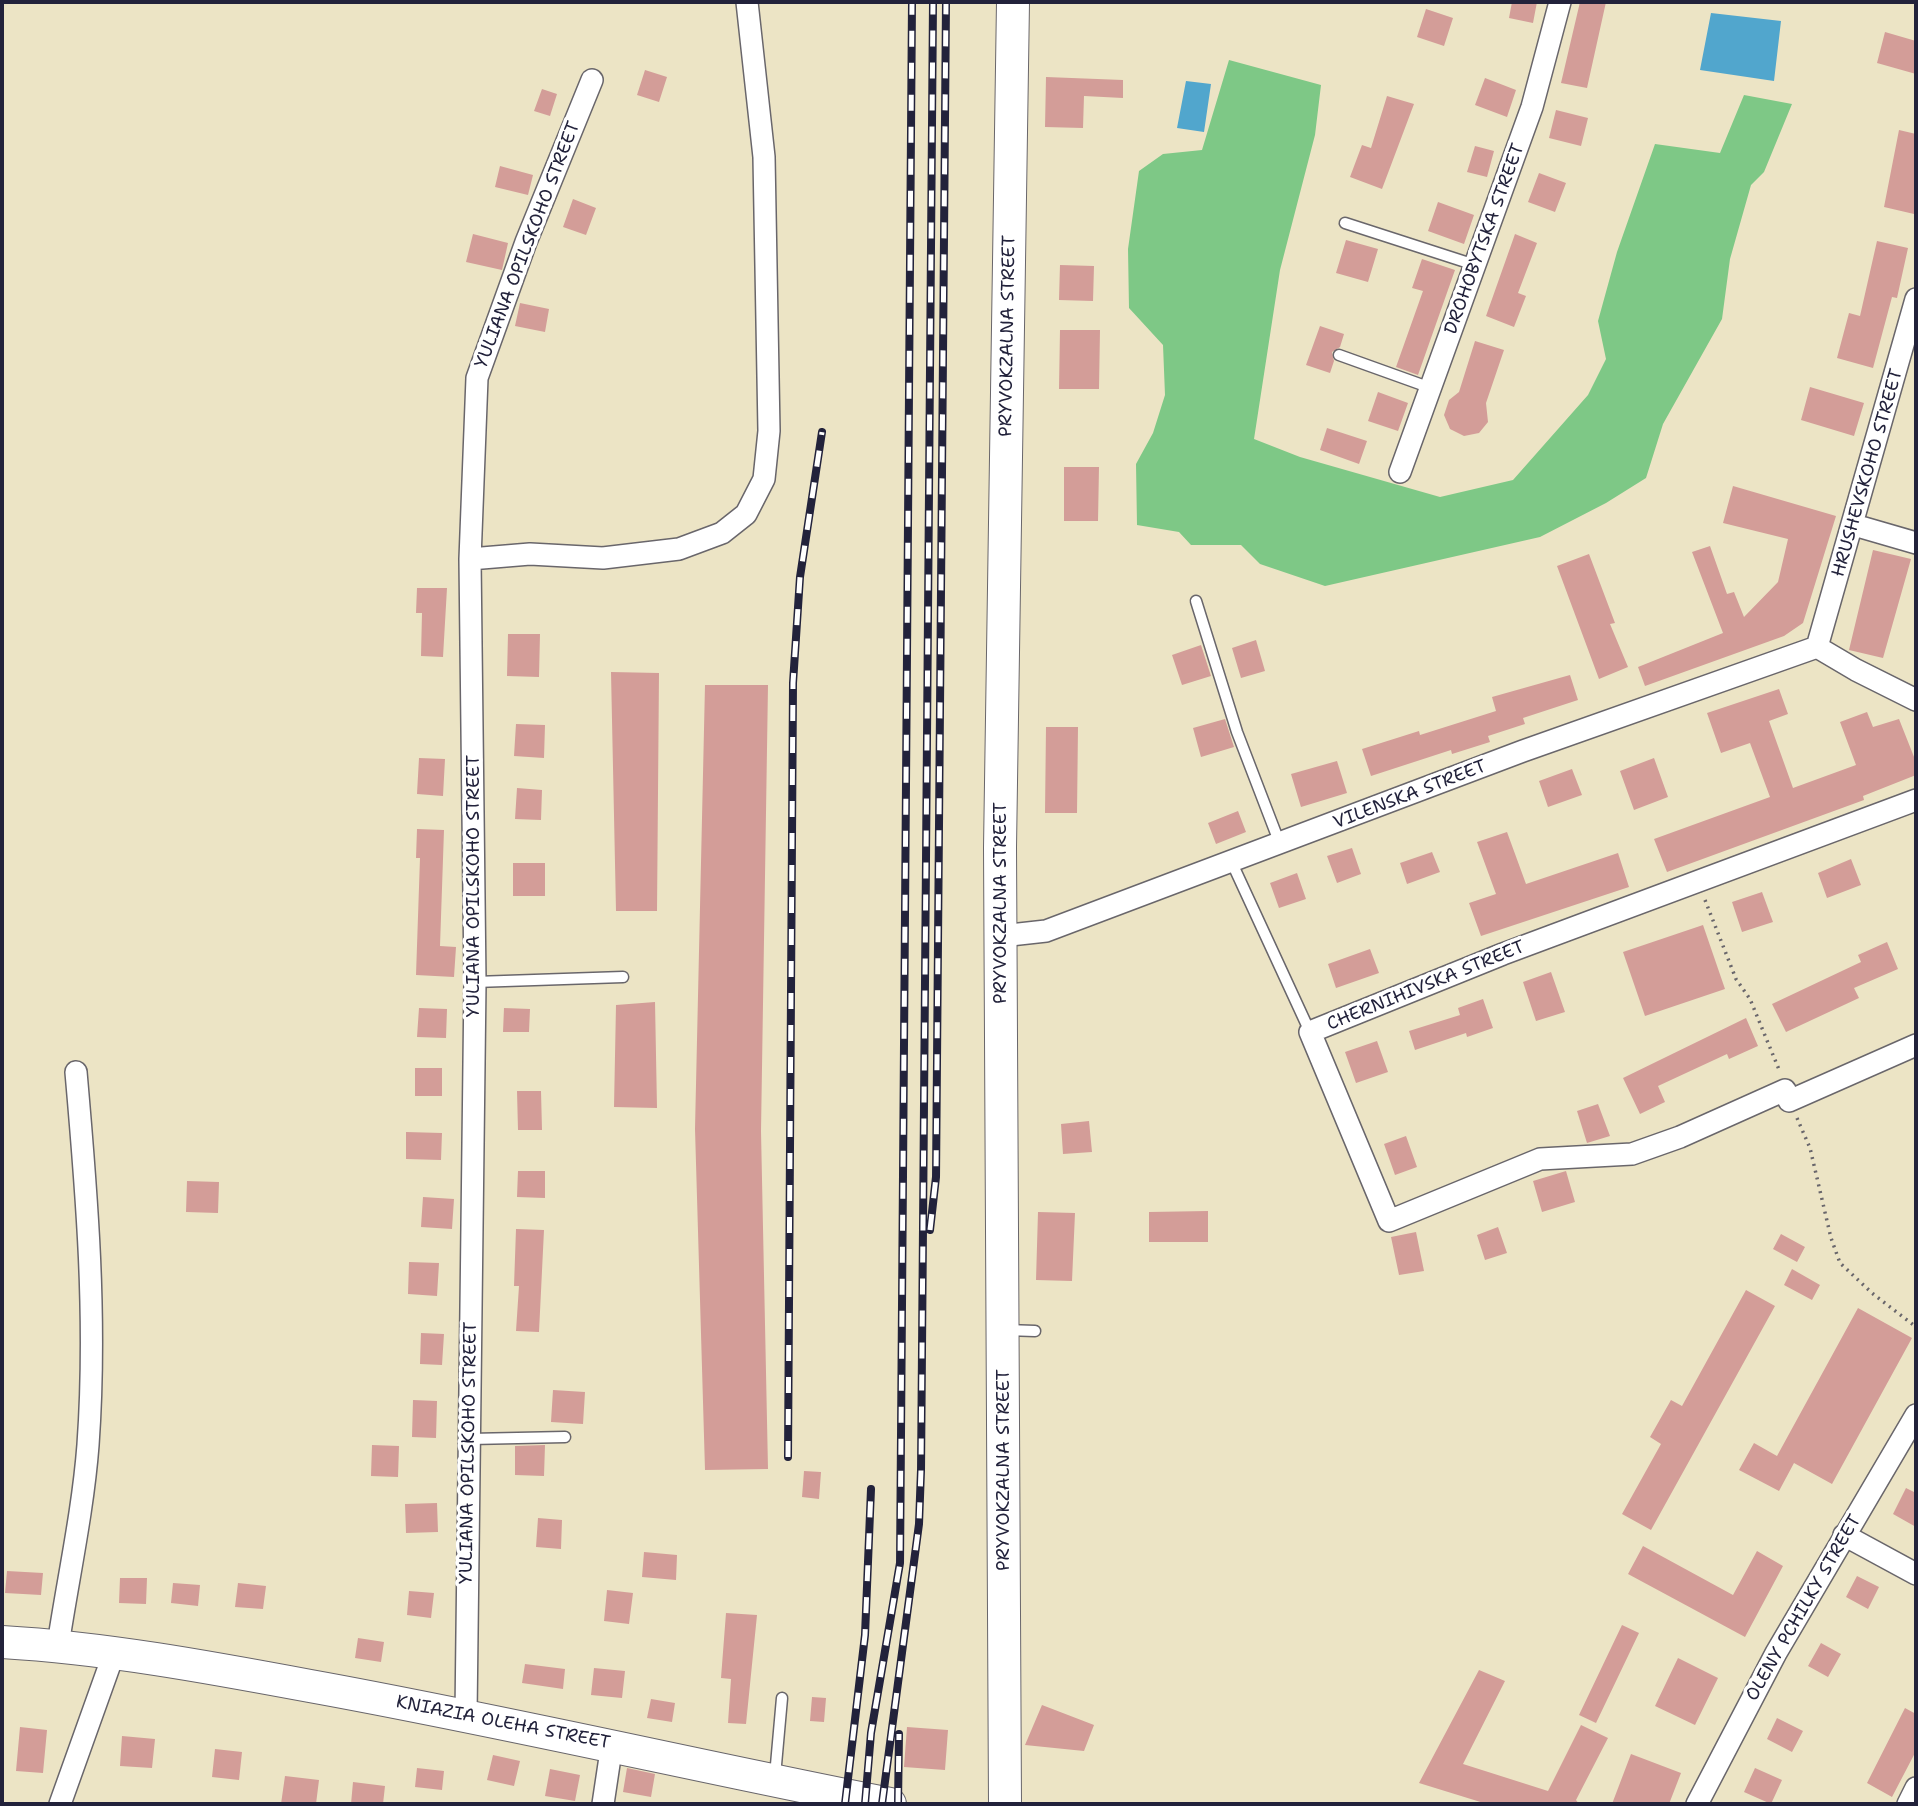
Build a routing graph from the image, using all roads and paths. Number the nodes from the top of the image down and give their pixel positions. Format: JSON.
{"nodes":[{"id":1,"x":747,"y":2,"type":"edge"},
{"id":2,"x":1013,"y":2,"type":"edge"},
{"id":3,"x":1560,"y":2,"type":"edge"},
{"id":4,"x":592,"y":80,"type":"dead end"},
{"id":5,"x":1345,"y":223,"type":"dead end"},
{"id":6,"x":1475,"y":265,"type":"junction"},
{"id":7,"x":1916,"y":299,"type":"edge"},
{"id":8,"x":1339,"y":355,"type":"dead end"},
{"id":9,"x":1431,"y":388,"type":"junction"},
{"id":10,"x":1400,"y":472,"type":"dead end"},
{"id":11,"x":1854,"y":526,"type":"junction"},
{"id":12,"x":1916,"y":543,"type":"edge"},
{"id":13,"x":470,"y":559,"type":"junction"},
{"id":14,"x":1196,"y":601,"type":"dead end"},
{"id":15,"x":1817,"y":647,"type":"junction"},
{"id":16,"x":1916,"y":700,"type":"edge"},
{"id":17,"x":1916,"y":800,"type":"edge"},
{"id":18,"x":1280,"y":844,"type":"junction"},
{"id":19,"x":1232,"y":863,"type":"junction"},
{"id":20,"x":1698,"y":881,"type":"junction"},
{"id":21,"x":1001,"y":936,"type":"junction"},
{"id":22,"x":623,"y":977,"type":"dead end"},
{"id":23,"x":475,"y":982,"type":"junction"},
{"id":24,"x":1310,"y":1032,"type":"junction"},
{"id":25,"x":1916,"y":1045,"type":"edge"},
{"id":26,"x":76,"y":1072,"type":"dead end"},
{"id":27,"x":1787,"y":1095,"type":"junction"},
{"id":28,"x":1916,"y":1326,"type":"edge"},
{"id":29,"x":1003,"y":1330,"type":"junction"},
{"id":30,"x":1035,"y":1331,"type":"dead end"},
{"id":31,"x":1916,"y":1415,"type":"edge"},
{"id":32,"x":565,"y":1437,"type":"dead end"},
{"id":33,"x":470,"y":1439,"type":"junction"},
{"id":34,"x":1844,"y":1535,"type":"junction"},
{"id":35,"x":1916,"y":1574,"type":"edge"},
{"id":36,"x":2,"y":1642,"type":"edge"},
{"id":37,"x":58,"y":1645,"type":"junction"},
{"id":38,"x":114,"y":1653,"type":"junction"},
{"id":39,"x":782,"y":1698,"type":"dead end"},
{"id":40,"x":466,"y":1714,"type":"junction"},
{"id":41,"x":611,"y":1744,"type":"junction"},
{"id":42,"x":780,"y":1784,"type":"junction"},
{"id":43,"x":1916,"y":1788,"type":"edge"},
{"id":44,"x":60,"y":1804,"type":"edge"},
{"id":45,"x":603,"y":1804,"type":"edge"},
{"id":46,"x":890,"y":1804,"type":"edge"},
{"id":47,"x":1005,"y":1804,"type":"edge"},
{"id":48,"x":1697,"y":1804,"type":"edge"},
{"id":49,"x":1908,"y":1804,"type":"edge"}],
"edges":[{"from":1,"to":13,"type":"street"},
{"from":2,"to":21,"type":"street","name":"PRYVOKZALNA STREET"},
{"from":3,"to":6,"type":"street","name":"DROHOBYTSKA STREET"},
{"from":4,"to":13,"type":"street","name":"YULIANA OPILSKOHO STREET"},
{"from":5,"to":6,"type":"lane"},
{"from":6,"to":9,"type":"street","name":"DROHOBYTSKA STREET"},
{"from":7,"to":11,"type":"street","name":"HRUSHEVSKOHO STREET"},
{"from":8,"to":9,"type":"lane"},
{"from":9,"to":10,"type":"street","name":"DROHOBYTSKA STREET"},
{"from":11,"to":12,"type":"street"},
{"from":11,"to":15,"type":"street","name":"HRUSHEVSKOHO STREET"},
{"from":13,"to":23,"type":"street","name":"YULIANA OPILSKOHO STREET"},
{"from":14,"to":18,"type":"lane"},
{"from":15,"to":16,"type":"street"},
{"from":15,"to":18,"type":"street","name":"VILENSKA STREET"},
{"from":17,"to":20,"type":"street","name":"CHERNIHIVSKA STREET"},
{"from":18,"to":19,"type":"street","name":"VILENSKA STREET"},
{"from":19,"to":21,"type":"street","name":"VILENSKA STREET"},
{"from":19,"to":24,"type":"lane"},
{"from":20,"to":24,"type":"street","name":"CHERNIHIVSKA STREET"},
{"from":20,"to":27,"type":"path"},
{"from":21,"to":29,"type":"street","name":"PRYVOKZALNA STREET"},
{"from":22,"to":23,"type":"lane"},
{"from":23,"to":33,"type":"street","name":"YULIANA OPILSKOHO STREET"},
{"from":24,"to":27,"type":"street","name":"CHERNIHIVSKA STREET"},
{"from":25,"to":27,"type":"street","name":"CHERNIHIVSKA STREET"},
{"from":26,"to":37,"type":"street"},
{"from":27,"to":28,"type":"path"},
{"from":29,"to":30,"type":"lane"},
{"from":29,"to":47,"type":"street","name":"PRYVOKZALNA STREET"},
{"from":31,"to":34,"type":"street","name":"OLENY PCHILKY STREET"},
{"from":32,"to":33,"type":"lane"},
{"from":33,"to":40,"type":"street","name":"YULIANA OPILSKOHO STREET"},
{"from":34,"to":35,"type":"street"},
{"from":34,"to":48,"type":"street","name":"OLENY PCHILKY STREET"},
{"from":36,"to":37,"type":"street","name":"KNIAZIA OLEHA STREET"},
{"from":37,"to":38,"type":"street","name":"KNIAZIA OLEHA STREET"},
{"from":38,"to":40,"type":"street","name":"KNIAZIA OLEHA STREET"},
{"from":38,"to":44,"type":"street"},
{"from":39,"to":42,"type":"lane"},
{"from":40,"to":41,"type":"street","name":"KNIAZIA OLEHA STREET"},
{"from":41,"to":42,"type":"street","name":"KNIAZIA OLEHA STREET"},
{"from":41,"to":45,"type":"street"},
{"from":42,"to":46,"type":"street","name":"KNIAZIA OLEHA STREET"},
{"from":43,"to":49,"type":"street"}]}
